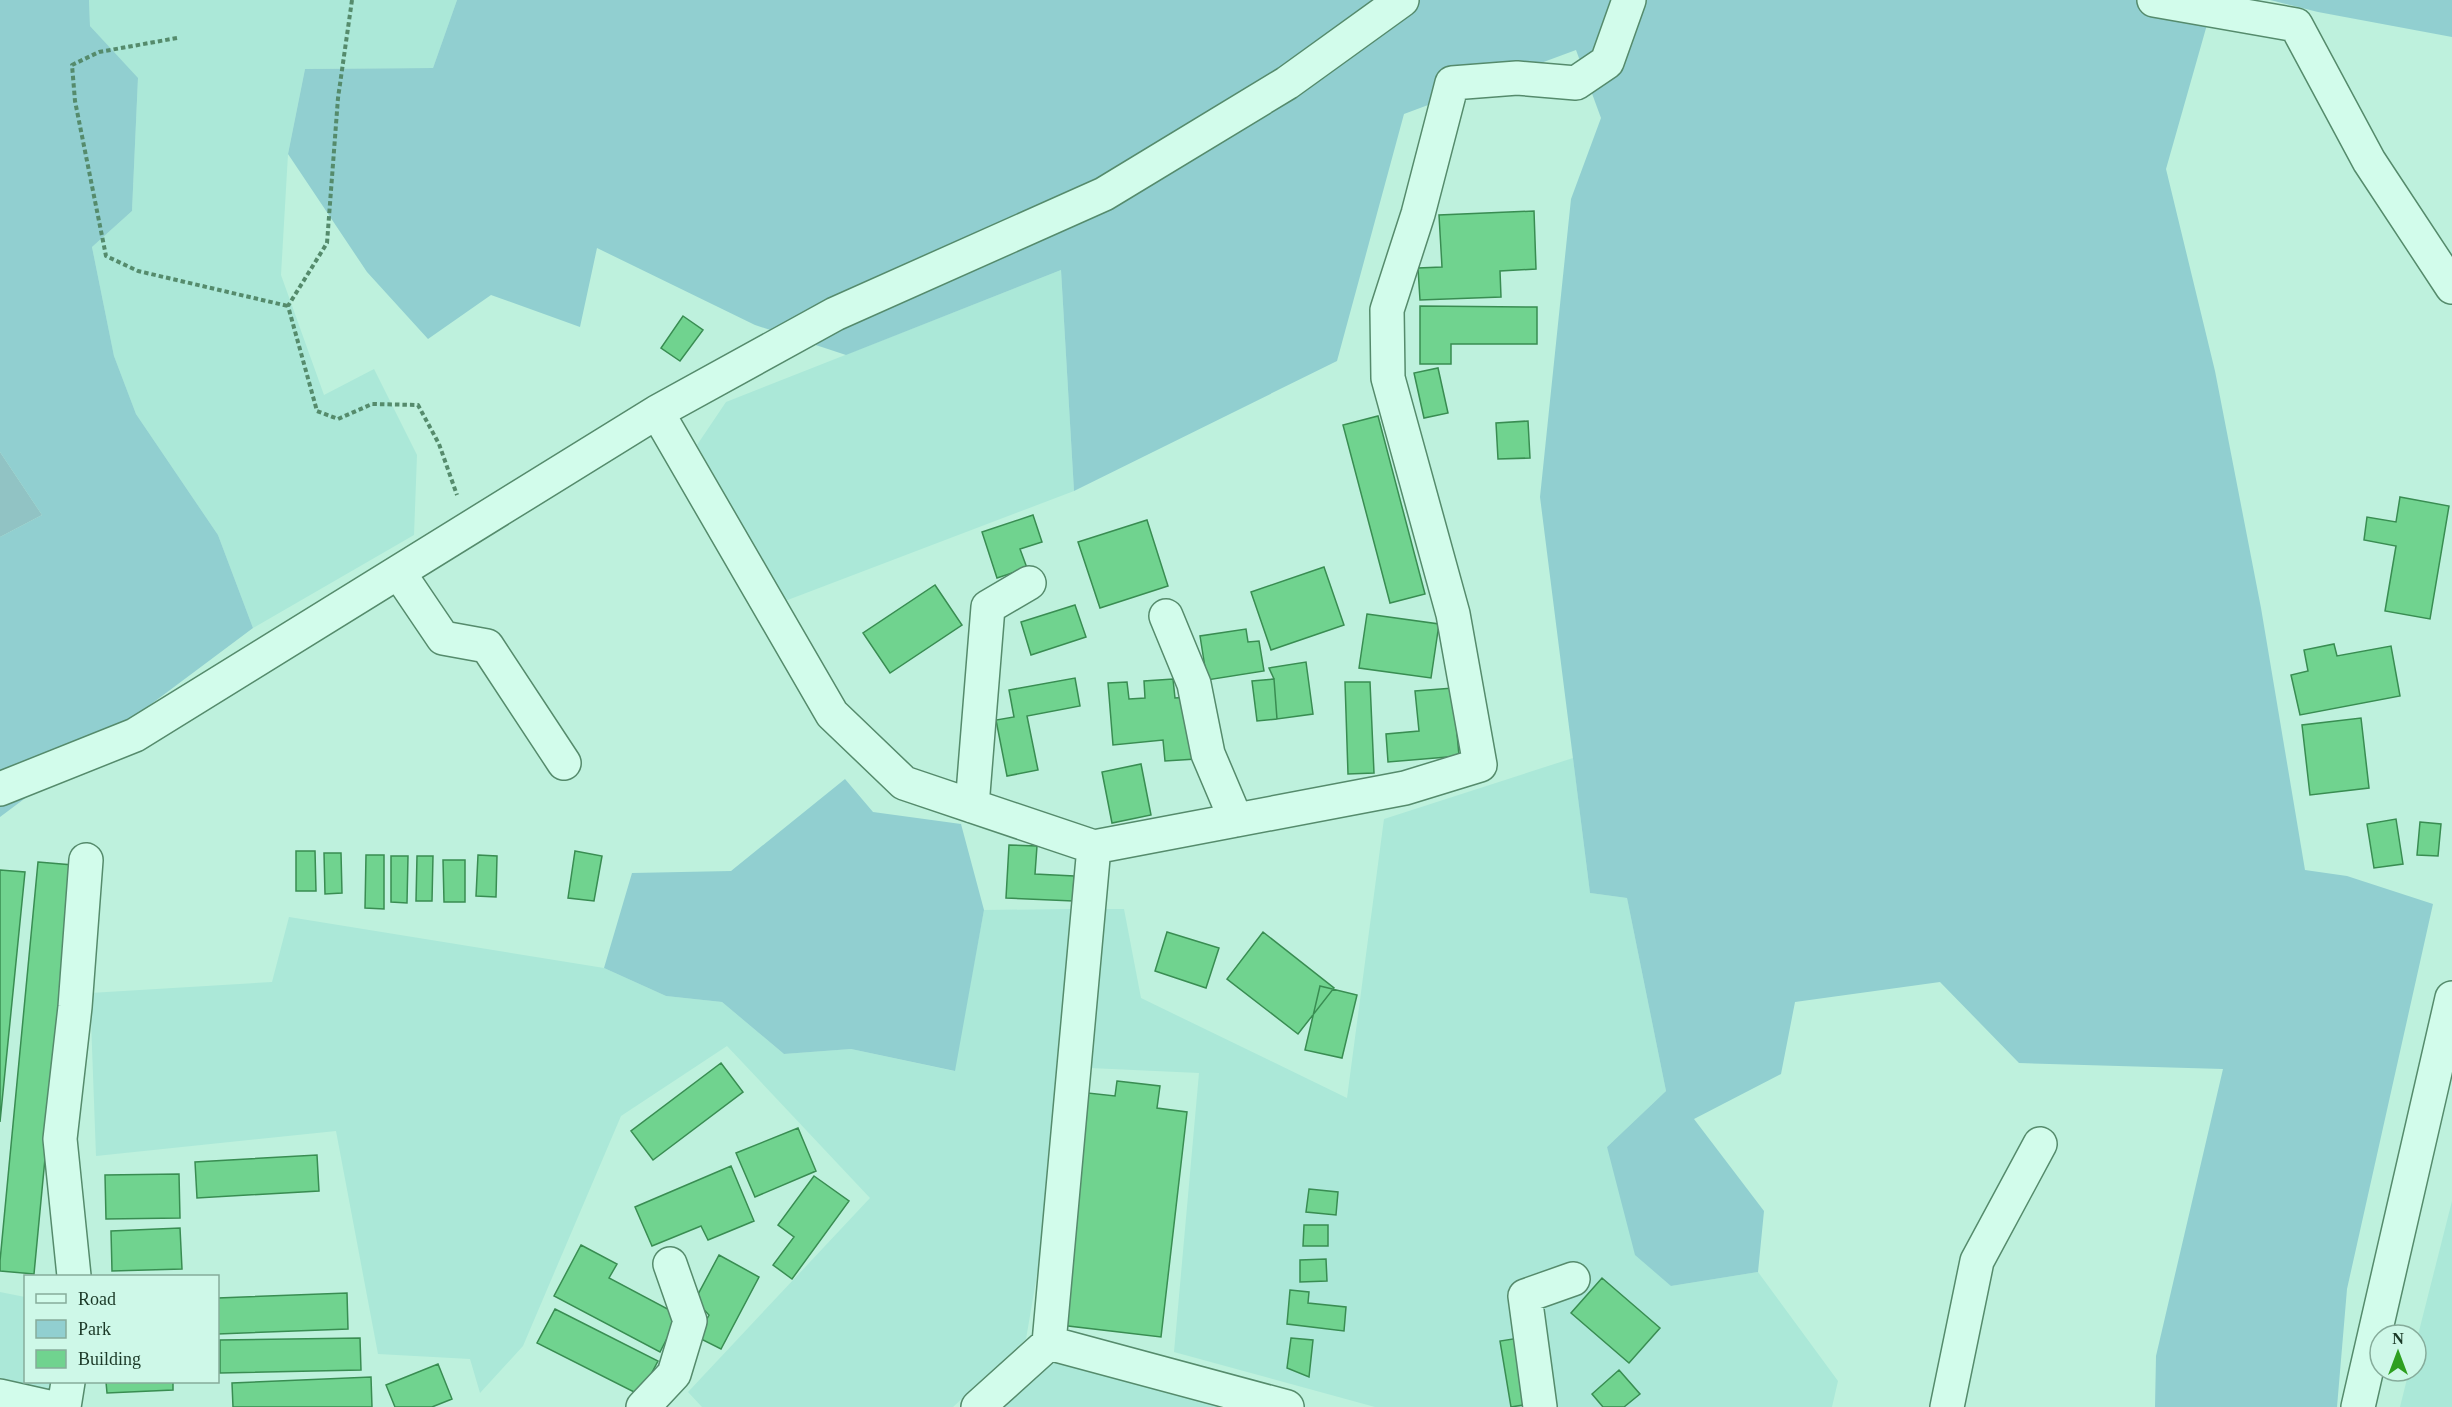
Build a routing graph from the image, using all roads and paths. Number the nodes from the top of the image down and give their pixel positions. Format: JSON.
{"nodes":[{"id":1,"x":352,"y":0,"type":"edge"},
{"id":2,"x":1402,"y":0,"type":"edge"},
{"id":3,"x":1629,"y":0,"type":"edge"},
{"id":4,"x":2154,"y":0,"type":"edge"},
{"id":5,"x":177,"y":38,"type":"dead end"},
{"id":6,"x":2452,"y":287,"type":"edge"},
{"id":7,"x":288,"y":306,"type":"junction"},
{"id":8,"x":657,"y":412,"type":"junction"},
{"id":9,"x":468,"y":530,"type":"junction"},
{"id":10,"x":399,"y":573,"type":"junction"},
{"id":11,"x":1029,"y":584,"type":"dead end"},
{"id":12,"x":1166,"y":616,"type":"dead end"},
{"id":13,"x":564,"y":763,"type":"dead end"},
{"id":14,"x":0,"y":789,"type":"edge"},
{"id":15,"x":972,"y":806,"type":"junction"},
{"id":16,"x":1236,"y":820,"type":"junction"},
{"id":17,"x":1094,"y":847,"type":"junction"},
{"id":18,"x":86,"y":860,"type":"dead end"},
{"id":19,"x":2452,"y":998,"type":"edge"},
{"id":20,"x":2040,"y":1144,"type":"dead end"},
{"id":21,"x":670,"y":1264,"type":"dead end"},
{"id":22,"x":74,"y":1275,"type":"edge"},
{"id":23,"x":1573,"y":1279,"type":"dead end"},
{"id":24,"x":1048,"y":1343,"type":"junction"},
{"id":25,"x":68,"y":1383,"type":"edge"},
{"id":26,"x":0,"y":1396,"type":"edge"},
{"id":27,"x":49,"y":1407,"type":"edge"},
{"id":28,"x":64,"y":1407,"type":"edge"},
{"id":29,"x":643,"y":1407,"type":"edge"},
{"id":30,"x":978,"y":1407,"type":"edge"},
{"id":31,"x":1287,"y":1407,"type":"edge"},
{"id":32,"x":1540,"y":1407,"type":"edge"},
{"id":33,"x":1947,"y":1407,"type":"edge"},
{"id":34,"x":2358,"y":1407,"type":"edge"}],
"edges":[{"from":1,"to":7,"type":"path"},
{"from":2,"to":8,"type":"street"},
{"from":3,"to":16,"type":"street"},
{"from":4,"to":6,"type":"street"},
{"from":5,"to":7,"type":"path"},
{"from":7,"to":9,"type":"path"},
{"from":8,"to":9,"type":"street"},
{"from":8,"to":15,"type":"street"},
{"from":9,"to":10,"type":"street"},
{"from":10,"to":13,"type":"street"},
{"from":10,"to":14,"type":"street"},
{"from":11,"to":15,"type":"street"},
{"from":12,"to":16,"type":"street"},
{"from":15,"to":17,"type":"street"},
{"from":16,"to":17,"type":"street"},
{"from":17,"to":24,"type":"street"},
{"from":18,"to":22,"type":"street"},
{"from":19,"to":34,"type":"street"},
{"from":20,"to":33,"type":"street"},
{"from":21,"to":29,"type":"street"},
{"from":23,"to":32,"type":"street"},
{"from":24,"to":30,"type":"street"},
{"from":24,"to":31,"type":"street"},
{"from":25,"to":28,"type":"street"},
{"from":26,"to":27,"type":"street"}]}
